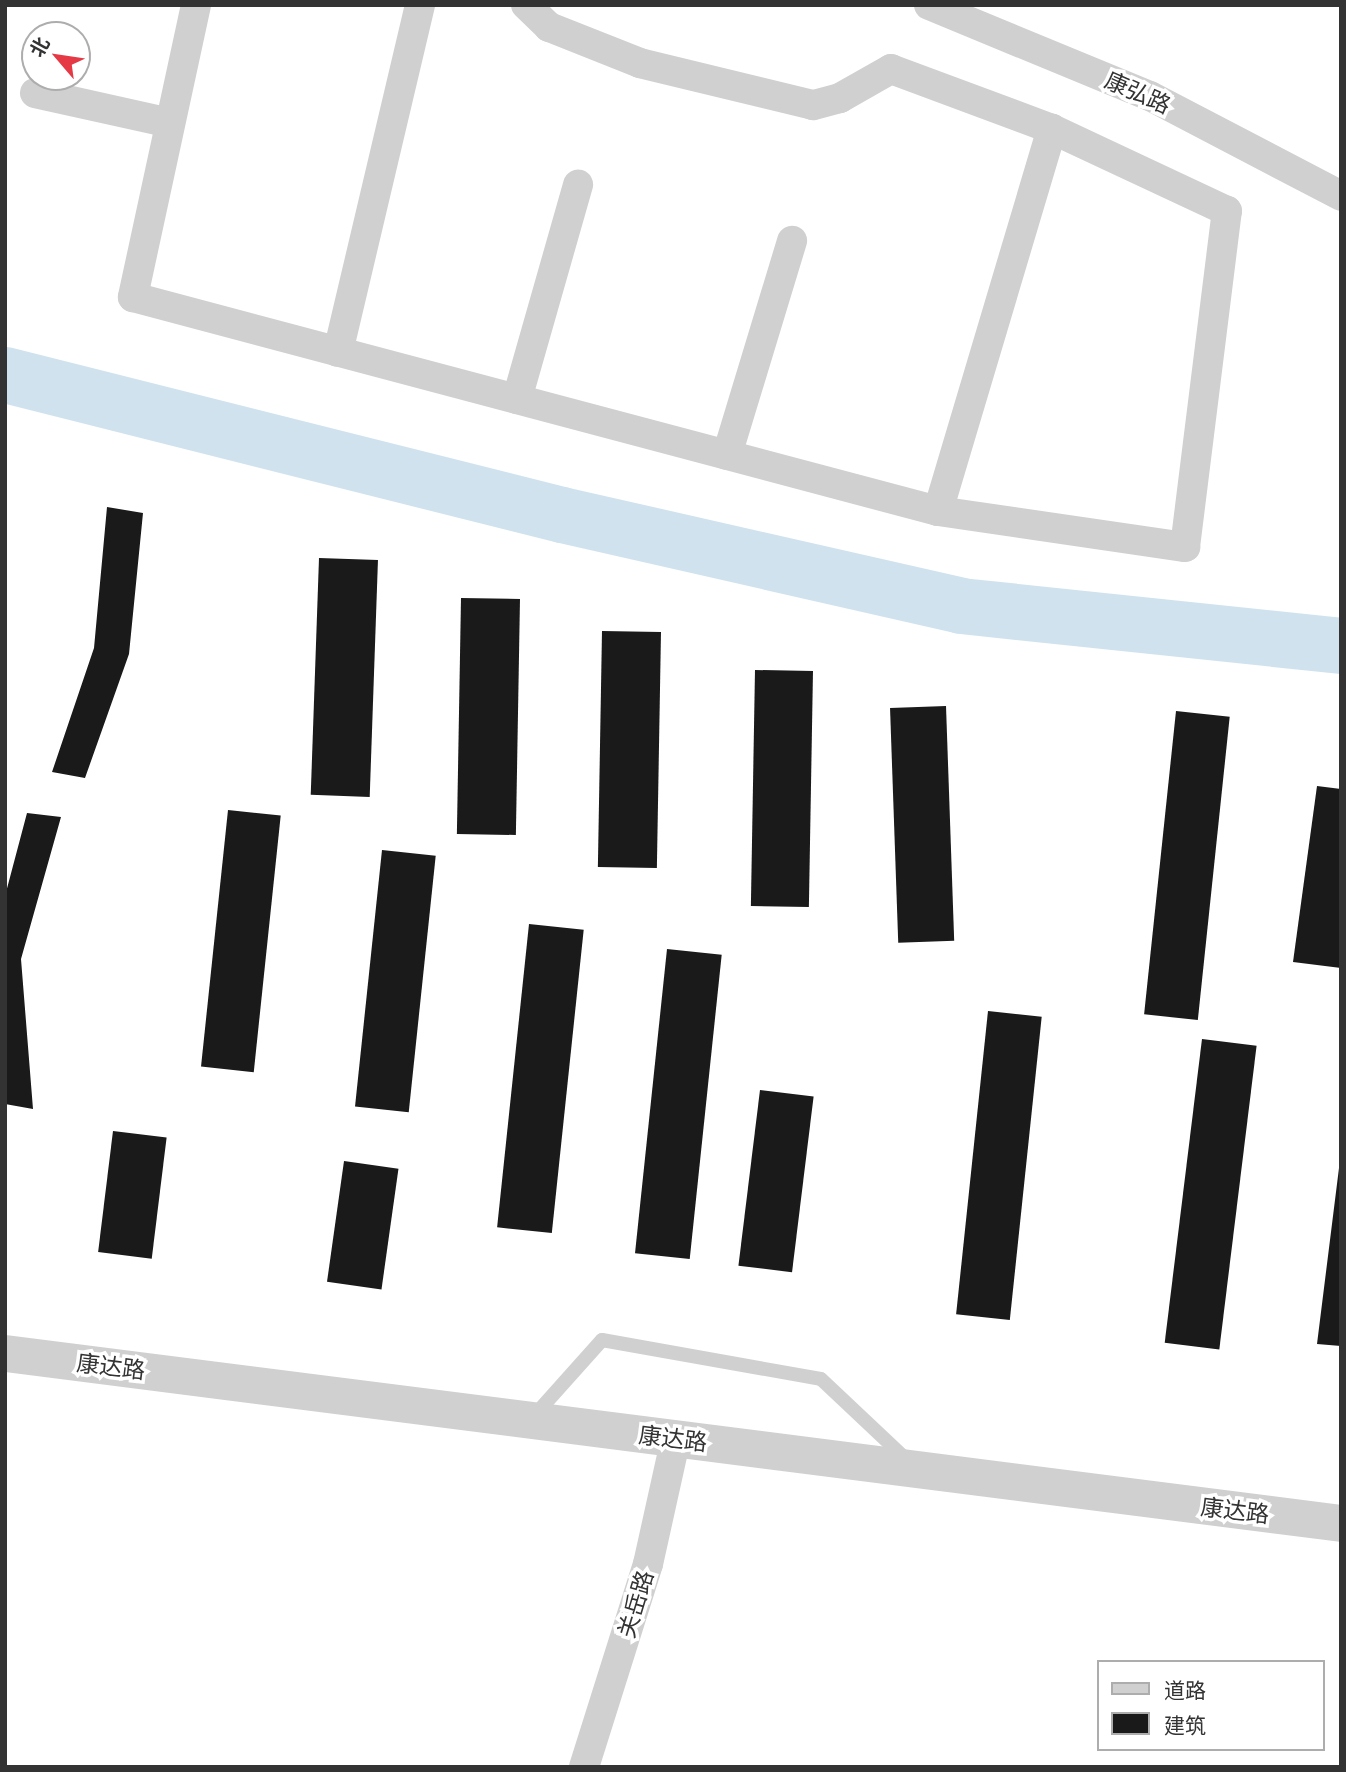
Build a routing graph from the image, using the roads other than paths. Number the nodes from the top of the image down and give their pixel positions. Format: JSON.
{"nodes":[{"id":1,"x":196,"y":5,"type":"edge"},
{"id":2,"x":420,"y":5,"type":"edge"},
{"id":3,"x":526,"y":5,"type":"edge"},
{"id":4,"x":929,"y":5,"type":"edge"},
{"id":5,"x":35,"y":93,"type":"dead end"},
{"id":6,"x":170,"y":123,"type":"junction"},
{"id":7,"x":1052,"y":129,"type":"junction"},
{"id":8,"x":578,"y":185,"type":"dead end"},
{"id":9,"x":1341,"y":196,"type":"edge"},
{"id":10,"x":792,"y":241,"type":"dead end"},
{"id":11,"x":338,"y":352,"type":"junction"},
{"id":12,"x":517,"y":399,"type":"junction"},
{"id":13,"x":727,"y":455,"type":"junction"},
{"id":14,"x":937,"y":511,"type":"junction"},
{"id":15,"x":5,"y":1353,"type":"edge"},
{"id":16,"x":530,"y":1420,"type":"junction"},
{"id":17,"x":676,"y":1438,"type":"junction"},
{"id":18,"x":917,"y":1469,"type":"junction"},
{"id":19,"x":1341,"y":1523,"type":"edge"},
{"id":20,"x":584,"y":1767,"type":"edge"}],
"edges":[{"from":1,"to":6,"type":"street"},
{"from":2,"to":11,"type":"street"},
{"from":3,"to":7,"type":"street"},
{"from":4,"to":9,"type":"street","name":"康弘路"},
{"from":5,"to":6,"type":"street"},
{"from":6,"to":11,"type":"street"},
{"from":7,"to":14,"type":"street"},
{"from":7,"to":14,"type":"street"},
{"from":8,"to":12,"type":"street"},
{"from":10,"to":13,"type":"street"},
{"from":11,"to":12,"type":"street"},
{"from":12,"to":13,"type":"street"},
{"from":13,"to":14,"type":"street"},
{"from":15,"to":16,"type":"street","name":"康达路"},
{"from":16,"to":17,"type":"street","name":"康达路"},
{"from":16,"to":18,"type":"lane"},
{"from":17,"to":18,"type":"street","name":"康达路"},
{"from":17,"to":20,"type":"street","name":"关岳路"},
{"from":18,"to":19,"type":"street","name":"康达路"}]}
